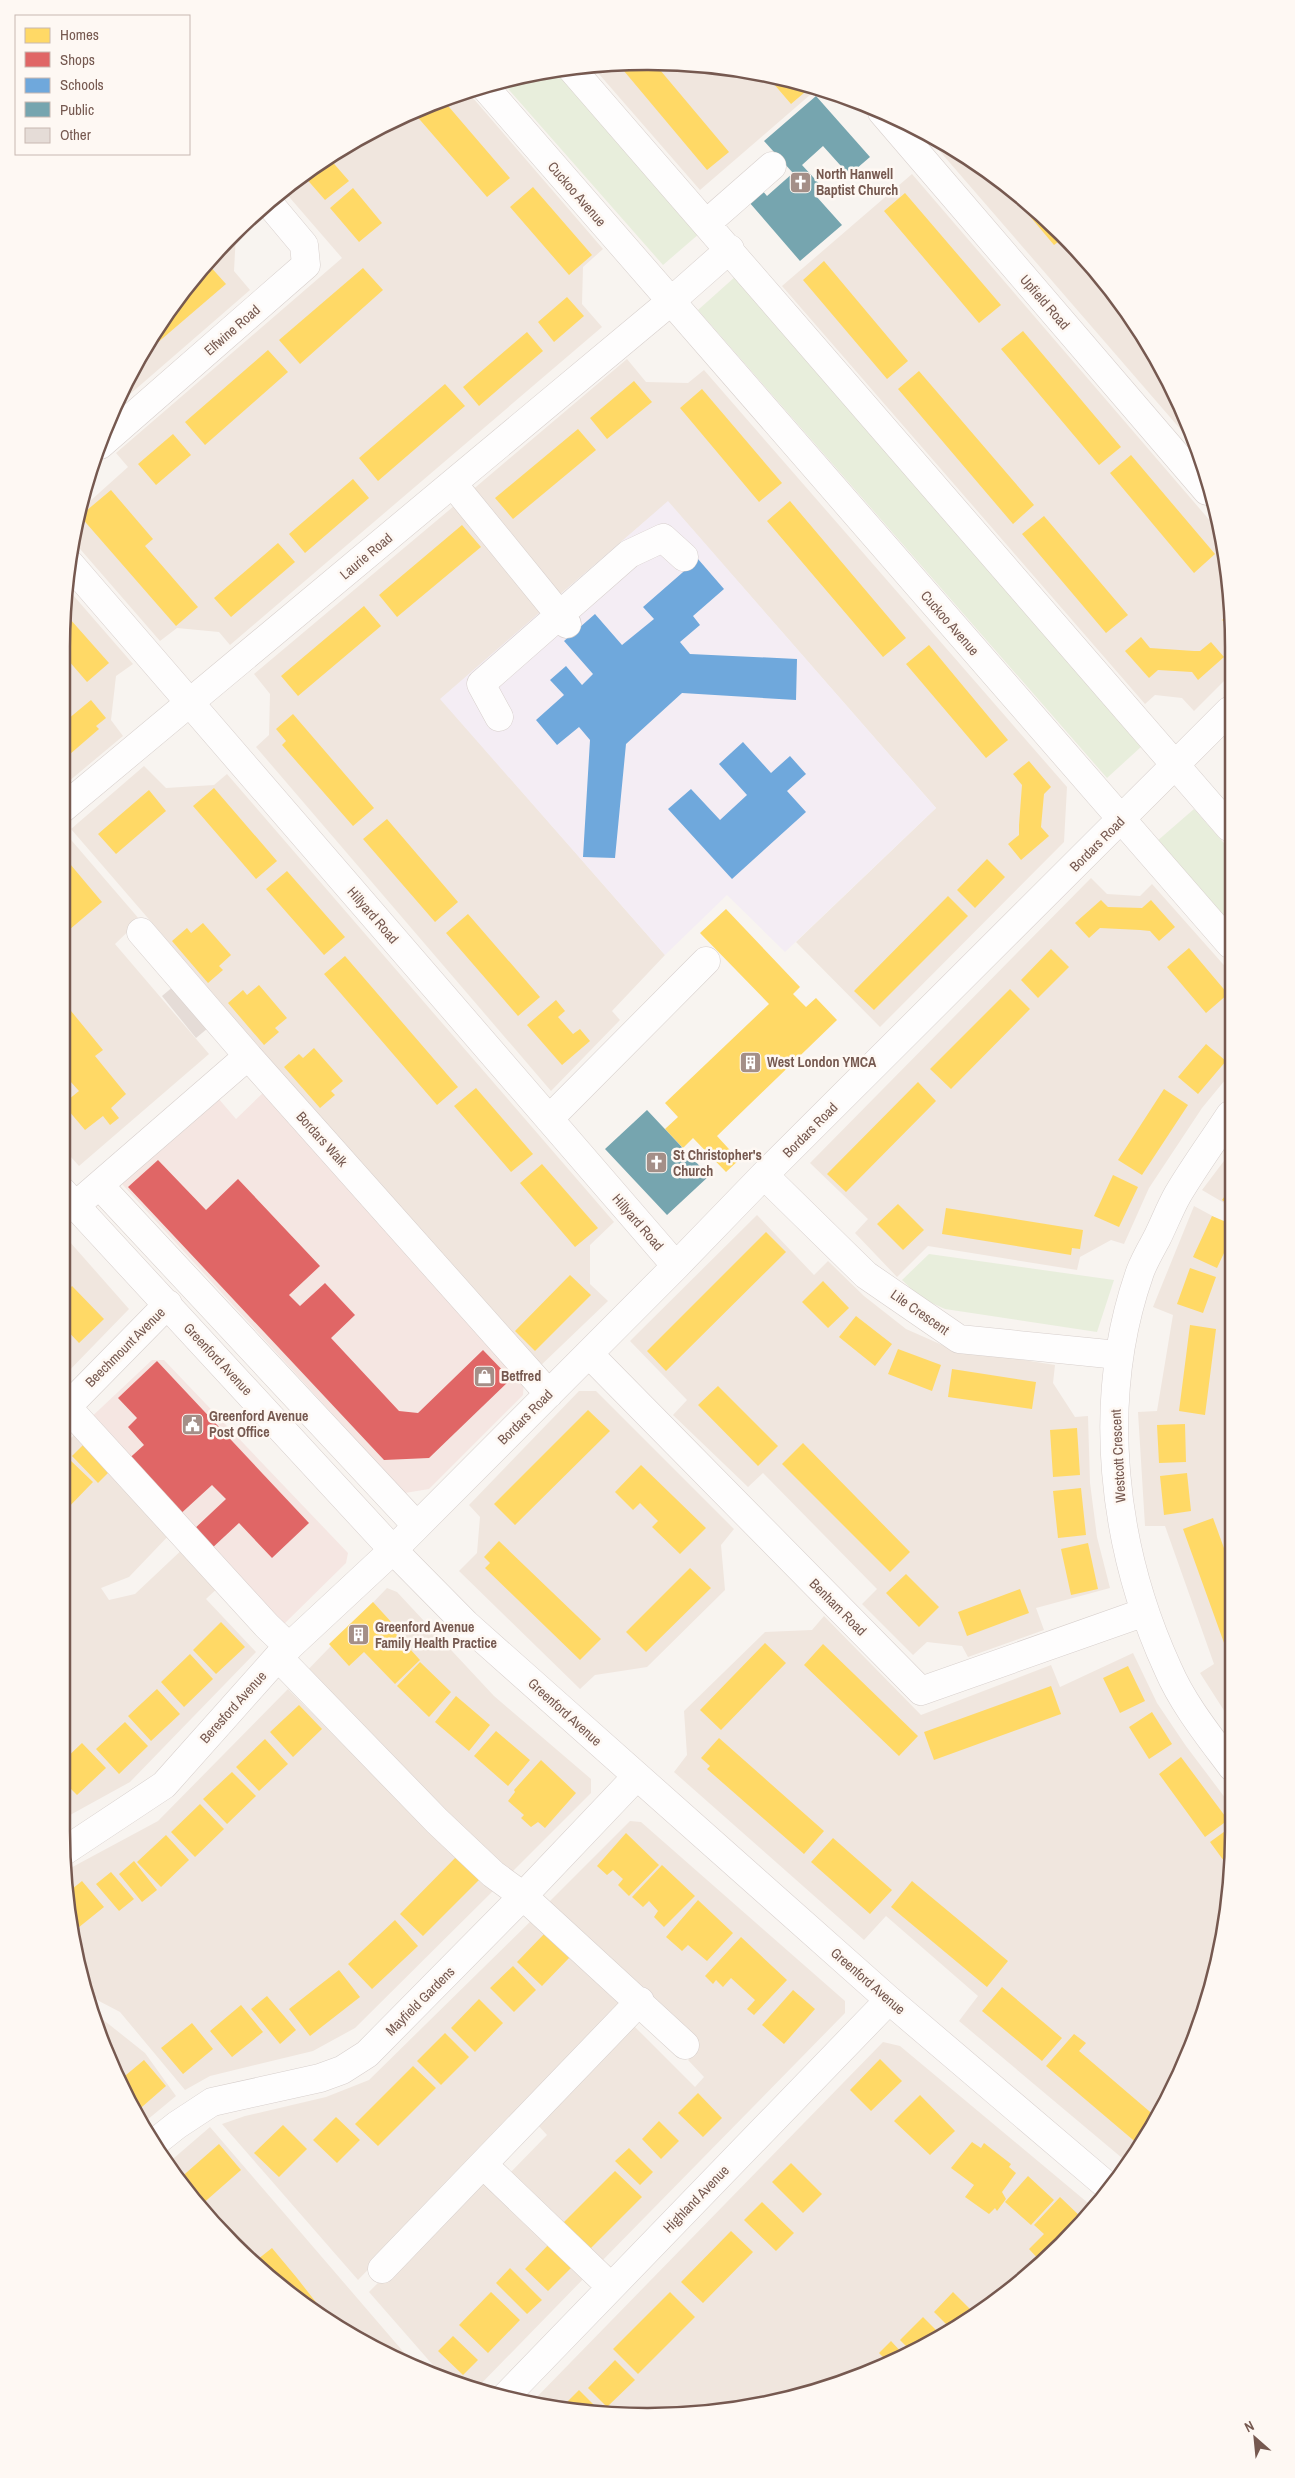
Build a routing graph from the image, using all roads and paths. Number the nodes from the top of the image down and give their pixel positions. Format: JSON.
{"nodes":[{"id":1,"x":577,"y":74,"type":"edge"},
{"id":2,"x":490,"y":93,"type":"edge"},
{"id":3,"x":894,"y":126,"type":"edge"},
{"id":4,"x":772,"y":166,"type":"dead end"},
{"id":5,"x":273,"y":208,"type":"edge"},
{"id":6,"x":707,"y":223,"type":"junction"},
{"id":7,"x":730,"y":250,"type":"junction"},
{"id":8,"x":670,"y":302,"type":"junction"},
{"id":9,"x":111,"y":436,"type":"edge"},
{"id":10,"x":452,"y":484,"type":"junction"},
{"id":11,"x":1201,"y":484,"type":"edge"},
{"id":12,"x":684,"y":557,"type":"dead end"},
{"id":13,"x":75,"y":570,"type":"edge"},
{"id":14,"x":563,"y":620,"type":"junction"},
{"id":15,"x":190,"y":703,"type":"junction"},
{"id":16,"x":1225,"y":715,"type":"edge"},
{"id":17,"x":499,"y":717,"type":"dead end"},
{"id":18,"x":1176,"y":765,"type":"junction"},
{"id":19,"x":70,"y":802,"type":"edge"},
{"id":20,"x":1121,"y":820,"type":"junction"},
{"id":21,"x":1225,"y":821,"type":"edge"},
{"id":22,"x":141,"y":932,"type":"dead end"},
{"id":23,"x":1225,"y":938,"type":"edge"},
{"id":24,"x":706,"y":961,"type":"dead end"},
{"id":25,"x":248,"y":1056,"type":"junction"},
{"id":26,"x":549,"y":1119,"type":"junction"},
{"id":27,"x":1225,"y":1123,"type":"edge"},
{"id":28,"x":764,"y":1175,"type":"junction"},
{"id":29,"x":100,"y":1186,"type":"junction"},
{"id":30,"x":70,"y":1197,"type":"edge"},
{"id":31,"x":70,"y":1200,"type":"edge"},
{"id":32,"x":676,"y":1266,"type":"junction"},
{"id":33,"x":168,"y":1304,"type":"junction"},
{"id":34,"x":589,"y":1354,"type":"junction"},
{"id":35,"x":1118,"y":1355,"type":"junction"},
{"id":36,"x":548,"y":1394,"type":"junction"},
{"id":37,"x":70,"y":1403,"type":"edge"},
{"id":38,"x":70,"y":1415,"type":"edge"},
{"id":39,"x":417,"y":1526,"type":"junction"},
{"id":40,"x":394,"y":1550,"type":"junction"},
{"id":41,"x":1146,"y":1612,"type":"junction"},
{"id":42,"x":284,"y":1652,"type":"junction"},
{"id":43,"x":1225,"y":1758,"type":"edge"},
{"id":44,"x":637,"y":1776,"type":"junction"},
{"id":45,"x":70,"y":1847,"type":"edge"},
{"id":46,"x":523,"y":1896,"type":"junction"},
{"id":47,"x":889,"y":2000,"type":"junction"},
{"id":48,"x":640,"y":2001,"type":"junction"},
{"id":49,"x":685,"y":2045,"type":"dead end"},
{"id":50,"x":160,"y":2139,"type":"edge"},
{"id":51,"x":490,"y":2172,"type":"dead end"},
{"id":52,"x":1105,"y":2184,"type":"edge"},
{"id":53,"x":382,"y":2269,"type":"dead end"},
{"id":54,"x":610,"y":2287,"type":"junction"},
{"id":55,"x":511,"y":2391,"type":"edge"}],
"edges":[{"from":1,"to":6,"type":"street"},
{"from":2,"to":8,"type":"street","name":"Cuckoo Avenue"},
{"from":3,"to":11,"type":"street","name":"Upfield Road"},
{"from":4,"to":6,"type":"street"},
{"from":5,"to":9,"type":"street","name":"Elfwine Road"},
{"from":6,"to":7,"type":"street"},
{"from":7,"to":8,"type":"street"},
{"from":7,"to":18,"type":"street"},
{"from":8,"to":10,"type":"street","name":"Laurie Road"},
{"from":8,"to":20,"type":"street","name":"Cuckoo Avenue"},
{"from":10,"to":14,"type":"street"},
{"from":10,"to":15,"type":"street","name":"Laurie Road"},
{"from":12,"to":14,"type":"street"},
{"from":13,"to":15,"type":"street","name":"Hillyard Road"},
{"from":14,"to":17,"type":"street"},
{"from":15,"to":19,"type":"street","name":"Laurie Road"},
{"from":15,"to":26,"type":"street","name":"Hillyard Road"},
{"from":16,"to":18,"type":"street","name":"Bordars Road"},
{"from":18,"to":20,"type":"street","name":"Bordars Road"},
{"from":18,"to":21,"type":"street"},
{"from":20,"to":23,"type":"street","name":"Cuckoo Avenue"},
{"from":20,"to":28,"type":"street","name":"Bordars Road"},
{"from":22,"to":25,"type":"street","name":"Bordars Walk"},
{"from":24,"to":26,"type":"street"},
{"from":25,"to":29,"type":"street"},
{"from":25,"to":36,"type":"street","name":"Bordars Walk"},
{"from":26,"to":32,"type":"street","name":"Hillyard Road"},
{"from":27,"to":35,"type":"street","name":"Westcott Crescent"},
{"from":28,"to":32,"type":"street","name":"Bordars Road"},
{"from":28,"to":35,"type":"street","name":"Lile Crescent"},
{"from":29,"to":30,"type":"street"},
{"from":29,"to":39,"type":"street"},
{"from":31,"to":33,"type":"street","name":"Greenford Avenue"},
{"from":32,"to":34,"type":"street","name":"Bordars Road"},
{"from":33,"to":37,"type":"street","name":"Beechmount Avenue"},
{"from":33,"to":40,"type":"street","name":"Greenford Avenue"},
{"from":34,"to":36,"type":"street","name":"Bordars Road"},
{"from":34,"to":41,"type":"street","name":"Benham Road"},
{"from":35,"to":41,"type":"street","name":"Westcott Crescent"},
{"from":36,"to":39,"type":"street","name":"Bordars Road"},
{"from":38,"to":42,"type":"street"},
{"from":39,"to":40,"type":"street","name":"Bordars Road"},
{"from":40,"to":42,"type":"street","name":"Beresford Avenue"},
{"from":40,"to":44,"type":"street","name":"Greenford Avenue"},
{"from":41,"to":43,"type":"street","name":"Westcott Crescent"},
{"from":42,"to":45,"type":"street","name":"Beresford Avenue"},
{"from":42,"to":46,"type":"street"},
{"from":44,"to":46,"type":"street","name":"Mayfield Gardens"},
{"from":44,"to":47,"type":"street","name":"Greenford Avenue"},
{"from":46,"to":48,"type":"street"},
{"from":46,"to":50,"type":"street","name":"Mayfield Gardens"},
{"from":47,"to":52,"type":"street","name":"Greenford Avenue"},
{"from":47,"to":54,"type":"street","name":"Highland Avenue"},
{"from":48,"to":49,"type":"street"},
{"from":48,"to":53,"type":"street"},
{"from":51,"to":54,"type":"street"},
{"from":54,"to":55,"type":"street","name":"Highland Avenue"}]}
